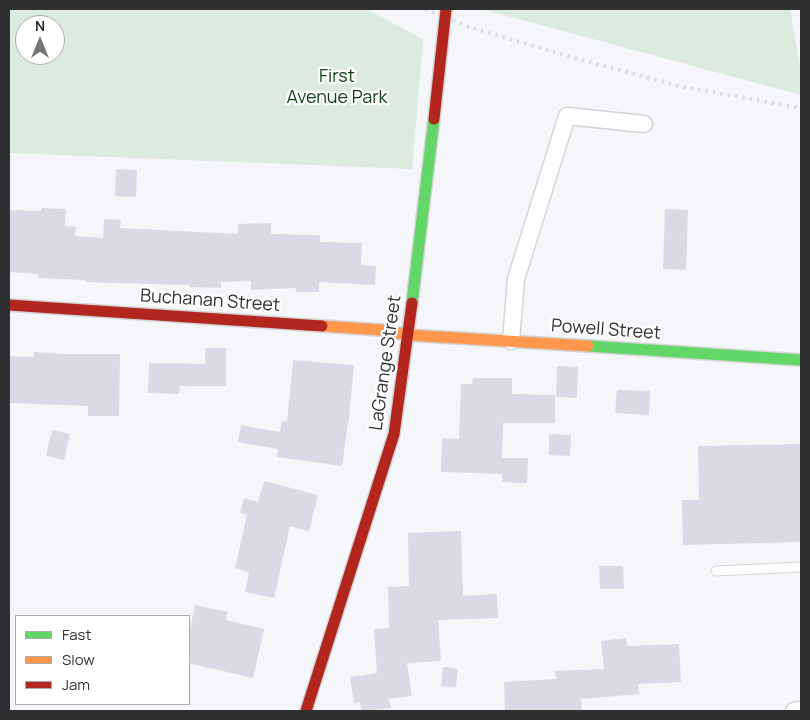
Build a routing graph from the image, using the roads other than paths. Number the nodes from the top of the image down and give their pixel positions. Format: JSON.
{"nodes":[{"id":1,"x":446,"y":9,"type":"edge"},
{"id":2,"x":644,"y":124,"type":"dead end"},
{"id":3,"x":9,"y":305,"type":"edge"},
{"id":4,"x":408,"y":335,"type":"junction"},
{"id":5,"x":511,"y":341,"type":"junction"},
{"id":6,"x":801,"y":360,"type":"edge"},
{"id":7,"x":801,"y":567,"type":"edge"},
{"id":8,"x":716,"y":571,"type":"dead end"},
{"id":9,"x":801,"y":710,"type":"edge"},
{"id":10,"x":306,"y":711,"type":"edge"},
{"id":11,"x":794,"y":711,"type":"edge"}],
"edges":[{"from":1,"to":4,"type":"street","name":"LaGrange Street","bridge":true},
{"from":2,"to":5,"type":"street"},
{"from":3,"to":4,"type":"street","name":"Buchanan Street"},
{"from":4,"to":5,"type":"street","name":"Powell Street"},
{"from":4,"to":10,"type":"street","name":"LaGrange Street"},
{"from":5,"to":6,"type":"street","name":"Powell Street"},
{"from":7,"to":8,"type":"lane"},
{"from":9,"to":11,"type":"street"}]}
